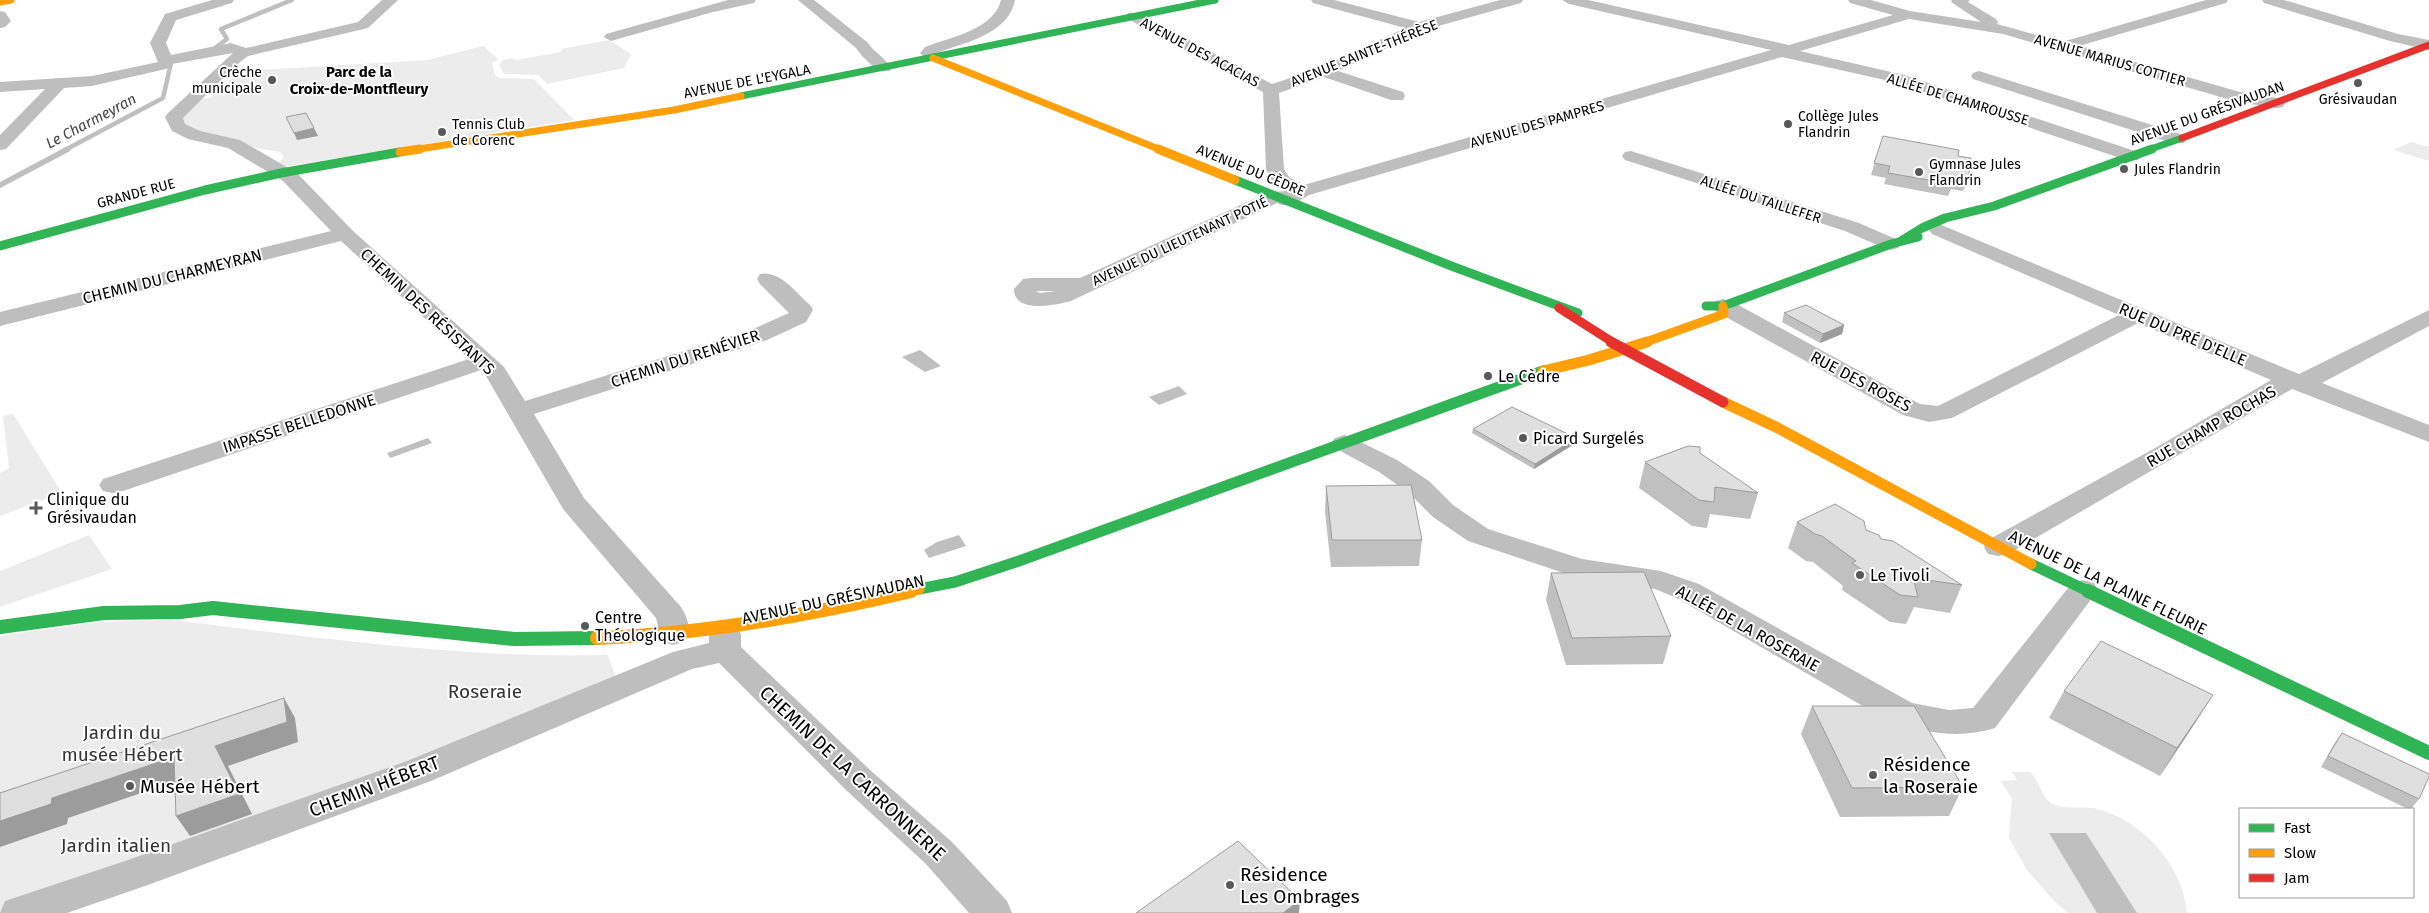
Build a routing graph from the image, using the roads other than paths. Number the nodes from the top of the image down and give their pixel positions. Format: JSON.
{"nodes":[{"id":1,"x":11,"y":0,"type":"edge"},
{"id":2,"x":226,"y":0,"type":"edge"},
{"id":3,"x":391,"y":0,"type":"edge"},
{"id":4,"x":750,"y":0,"type":"edge"},
{"id":5,"x":804,"y":0,"type":"edge"},
{"id":6,"x":1008,"y":0,"type":"edge"},
{"id":7,"x":1137,"y":0,"type":"edge"},
{"id":8,"x":1215,"y":0,"type":"edge"},
{"id":9,"x":1318,"y":0,"type":"edge"},
{"id":10,"x":1516,"y":0,"type":"edge"},
{"id":11,"x":1569,"y":0,"type":"edge"},
{"id":12,"x":1855,"y":0,"type":"edge"},
{"id":13,"x":2221,"y":0,"type":"edge"},
{"id":14,"x":2269,"y":0,"type":"edge"},
{"id":15,"x":0,"y":2,"type":"edge"},
{"id":16,"x":1961,"y":2,"type":"edge"},
{"id":17,"x":1161,"y":11,"type":"junction"},
{"id":18,"x":0,"y":15,"type":"edge"},
{"id":19,"x":1908,"y":15,"type":"junction"},
{"id":20,"x":1133,"y":16,"type":"junction"},
{"id":21,"x":0,"y":24,"type":"edge"},
{"id":22,"x":1993,"y":26,"type":"junction"},
{"id":23,"x":1419,"y":27,"type":"junction"},
{"id":24,"x":611,"y":37,"type":"dead end"},
{"id":25,"x":862,"y":45,"type":"junction"},
{"id":26,"x":2429,"y":45,"type":"edge"},
{"id":27,"x":2061,"y":47,"type":"junction"},
{"id":28,"x":1786,"y":51,"type":"junction"},
{"id":29,"x":243,"y":53,"type":"junction"},
{"id":30,"x":933,"y":58,"type":"junction"},
{"id":31,"x":166,"y":62,"type":"junction"},
{"id":32,"x":910,"y":62,"type":"junction"},
{"id":33,"x":884,"y":68,"type":"junction"},
{"id":34,"x":1324,"y":72,"type":"junction"},
{"id":35,"x":1979,"y":76,"type":"dead end"},
{"id":36,"x":58,"y":85,"type":"junction"},
{"id":37,"x":0,"y":87,"type":"edge"},
{"id":38,"x":1271,"y":90,"type":"junction"},
{"id":39,"x":1398,"y":96,"type":"dead end"},
{"id":40,"x":2238,"y":97,"type":"junction"},
{"id":41,"x":2277,"y":103,"type":"junction"},
{"id":42,"x":2257,"y":111,"type":"junction"},
{"id":43,"x":2178,"y":139,"type":"junction"},
{"id":44,"x":0,"y":145,"type":"edge"},
{"id":45,"x":1631,"y":156,"type":"dead end"},
{"id":46,"x":2132,"y":156,"type":"junction"},
{"id":47,"x":275,"y":170,"type":"junction"},
{"id":48,"x":1302,"y":191,"type":"junction"},
{"id":49,"x":1281,"y":198,"type":"junction"},
{"id":50,"x":1994,"y":206,"type":"junction"},
{"id":51,"x":1939,"y":230,"type":"junction"},
{"id":52,"x":345,"y":234,"type":"junction"},
{"id":53,"x":1896,"y":242,"type":"junction"},
{"id":54,"x":0,"y":246,"type":"edge"},
{"id":55,"x":768,"y":279,"type":"dead end"},
{"id":56,"x":1083,"y":285,"type":"dead end"},
{"id":57,"x":1723,"y":306,"type":"junction"},
{"id":58,"x":1559,"y":308,"type":"junction"},
{"id":59,"x":1693,"y":311,"type":"dead end"},
{"id":60,"x":2137,"y":315,"type":"junction"},
{"id":61,"x":2429,"y":317,"type":"edge"},
{"id":62,"x":0,"y":319,"type":"edge"},
{"id":63,"x":1621,"y":332,"type":"junction"},
{"id":64,"x":1608,"y":340,"type":"junction"},
{"id":65,"x":1642,"y":343,"type":"junction"},
{"id":66,"x":1625,"y":349,"type":"junction"},
{"id":67,"x":1656,"y":351,"type":"dead end"},
{"id":68,"x":485,"y":360,"type":"junction"},
{"id":69,"x":1670,"y":360,"type":"dead end"},
{"id":70,"x":1578,"y":364,"type":"junction"},
{"id":71,"x":1610,"y":365,"type":"dead end"},
{"id":72,"x":1630,"y":366,"type":"dead end"},
{"id":73,"x":1547,"y":368,"type":"junction"},
{"id":74,"x":1680,"y":379,"type":"junction"},
{"id":75,"x":2298,"y":381,"type":"junction"},
{"id":76,"x":519,"y":411,"type":"junction"},
{"id":77,"x":1778,"y":428,"type":"junction"},
{"id":78,"x":2429,"y":434,"type":"edge"},
{"id":79,"x":1344,"y":443,"type":"junction"},
{"id":80,"x":113,"y":484,"type":"dead end"},
{"id":81,"x":1998,"y":548,"type":"junction"},
{"id":82,"x":2083,"y":590,"type":"junction"},
{"id":83,"x":180,"y":612,"type":"junction"},
{"id":84,"x":0,"y":627,"type":"edge"},
{"id":85,"x":287,"y":628,"type":"dead end"},
{"id":86,"x":673,"y":634,"type":"junction"},
{"id":87,"x":723,"y":639,"type":"junction"},
{"id":88,"x":492,"y":649,"type":"dead end"},
{"id":89,"x":2429,"y":753,"type":"edge"},
{"id":90,"x":19,"y":913,"type":"edge"},
{"id":91,"x":993,"y":913,"type":"edge"}],
"edges":[{"from":1,"to":15,"type":"street"},
{"from":2,"to":31,"type":"street"},
{"from":3,"to":29,"type":"street"},
{"from":4,"to":24,"type":"street"},
{"from":5,"to":25,"type":"street"},
{"from":6,"to":30,"type":"street"},
{"from":7,"to":17,"type":"street"},
{"from":8,"to":17,"type":"street","name":"AVENUE DE L'EYGALA"},
{"from":9,"to":23,"type":"street"},
{"from":10,"to":23,"type":"street","name":"AVENUE SAINTE-THÉRÈSE"},
{"from":11,"to":28,"type":"street","name":"AVENUE DES PAMPRES"},
{"from":12,"to":19,"type":"street","name":"AVENUE MARIUS COTTIER"},
{"from":13,"to":27,"type":"street"},
{"from":14,"to":26,"type":"street"},
{"from":16,"to":22,"type":"street"},
{"from":17,"to":20,"type":"street","name":"AVENUE DE L'EYGALA"},
{"from":18,"to":21,"type":"street"},
{"from":19,"to":22,"type":"street","name":"AVENUE MARIUS COTTIER"},
{"from":19,"to":28,"type":"street","name":"AVENUE DES PAMPRES"},
{"from":20,"to":30,"type":"street","name":"AVENUE DE L'EYGALA"},
{"from":20,"to":38,"type":"street","name":"AVENUE DES ACACIAS"},
{"from":22,"to":27,"type":"street","name":"AVENUE MARIUS COTTIER"},
{"from":23,"to":34,"type":"street","name":"AVENUE SAINTE-THÉRÈSE"},
{"from":25,"to":32,"type":"street"},
{"from":25,"to":33,"type":"street"},
{"from":26,"to":41,"type":"street","name":"AVENUE DU GRÉSIVAUDAN"},
{"from":27,"to":40,"type":"street","name":"AVENUE MARIUS COTTIER"},
{"from":28,"to":46,"type":"street","name":"ALLÉE DE CHAMROUSSE"},
{"from":28,"to":48,"type":"street","name":"AVENUE DES PAMPRES"},
{"from":29,"to":31,"type":"street"},
{"from":29,"to":47,"type":"street","name":"CHEMIN DES RÉSISTANTS"},
{"from":30,"to":32,"type":"street","name":"AVENUE DE L'EYGALA"},
{"from":30,"to":49,"type":"street","name":"AVENUE DU CÈDRE"},
{"from":31,"to":36,"type":"street"},
{"from":32,"to":33,"type":"street","name":"AVENUE DE L'EYGALA"},
{"from":33,"to":47,"type":"street","name":"AVENUE DE L'EYGALA"},
{"from":34,"to":38,"type":"street","name":"AVENUE SAINTE-THÉRÈSE"},
{"from":34,"to":39,"type":"street"},
{"from":35,"to":43,"type":"street"},
{"from":36,"to":37,"type":"street"},
{"from":36,"to":44,"type":"street"},
{"from":38,"to":48,"type":"street","name":"AVENUE DES ACACIAS"},
{"from":40,"to":41,"type":"street","name":"AVENUE MARIUS COTTIER"},
{"from":40,"to":42,"type":"street","name":"AVENUE MARIUS COTTIER"},
{"from":41,"to":42,"type":"street","name":"AVENUE DU GRÉSIVAUDAN"},
{"from":42,"to":43,"type":"street","name":"AVENUE DU GRÉSIVAUDAN"},
{"from":43,"to":46,"type":"street","name":"AVENUE DU GRÉSIVAUDAN"},
{"from":45,"to":53,"type":"street","name":"ALLÉE DU TAILLEFER"},
{"from":46,"to":50,"type":"street","name":"AVENUE DU GRÉSIVAUDAN"},
{"from":47,"to":52,"type":"street","name":"CHEMIN DES RÉSISTANTS"},
{"from":47,"to":54,"type":"street","name":"GRANDE RUE"},
{"from":48,"to":49,"type":"street","name":"AVENUE DES PAMPRES"},
{"from":49,"to":56,"type":"street","name":"AVENUE DU LIEUTENANT POTIÉ"},
{"from":49,"to":58,"type":"street","name":"AVENUE DU CÈDRE"},
{"from":50,"to":51,"type":"street","name":"AVENUE DU GRÉSIVAUDAN"},
{"from":50,"to":53,"type":"street","name":"AVENUE DU GRÉSIVAUDAN"},
{"from":51,"to":53,"type":"street","name":"AVENUE DU GRÉSIVAUDAN"},
{"from":51,"to":60,"type":"street","name":"RUE DU PRÉ D'ELLE"},
{"from":52,"to":62,"type":"street","name":"CHEMIN DU CHARMEYRAN"},
{"from":52,"to":68,"type":"street","name":"CHEMIN DES RÉSISTANTS"},
{"from":53,"to":57,"type":"street","name":"AVENUE DU GRÉSIVAUDAN"},
{"from":55,"to":76,"type":"street","name":"CHEMIN DU RENÉVIER"},
{"from":57,"to":59,"type":"street","name":"AVENUE DU GRÉSIVAUDAN"},
{"from":57,"to":60,"type":"street","name":"RUE DES ROSES"},
{"from":57,"to":65,"type":"street","name":"AVENUE DU GRÉSIVAUDAN"},
{"from":58,"to":63,"type":"street","name":"AVENUE DU CÈDRE"},
{"from":58,"to":64,"type":"street","name":"AVENUE DU CÈDRE"},
{"from":60,"to":75,"type":"street","name":"RUE DU PRÉ D'ELLE"},
{"from":61,"to":75,"type":"street","name":"RUE CHAMP ROCHAS"},
{"from":63,"to":64,"type":"street"},
{"from":63,"to":65,"type":"street"},
{"from":64,"to":66,"type":"street","name":"AVENUE DE LA PLAINE FLEURIE"},
{"from":64,"to":73,"type":"street"},
{"from":65,"to":66,"type":"street","name":"AVENUE DU GRÉSIVAUDAN"},
{"from":65,"to":67,"type":"street"},
{"from":66,"to":70,"type":"street","name":"AVENUE DU GRÉSIVAUDAN"},
{"from":66,"to":74,"type":"street","name":"AVENUE DE LA PLAINE FLEURIE"},
{"from":68,"to":76,"type":"street","name":"CHEMIN DES RÉSISTANTS"},
{"from":68,"to":80,"type":"street","name":"IMPASSE BELLEDONNE"},
{"from":69,"to":77,"type":"street","name":"AVENUE DE LA PLAINE FLEURIE"},
{"from":70,"to":71,"type":"street"},
{"from":70,"to":73,"type":"street","name":"AVENUE DU GRÉSIVAUDAN"},
{"from":72,"to":74,"type":"street","name":"AVENUE DE LA PLAINE FLEURIE"},
{"from":73,"to":79,"type":"street"},
{"from":74,"to":77,"type":"street","name":"AVENUE DE LA PLAINE FLEURIE"},
{"from":75,"to":78,"type":"street","name":"RUE DU PRÉ D'ELLE"},
{"from":75,"to":81,"type":"street","name":"RUE CHAMP ROCHAS"},
{"from":76,"to":86,"type":"street","name":"CHEMIN DES RÉSISTANTS"},
{"from":77,"to":81,"type":"street","name":"AVENUE DE LA PLAINE FLEURIE"},
{"from":79,"to":82,"type":"street","name":"ALLÉE DE LA ROSERAIE"},
{"from":79,"to":87,"type":"street"},
{"from":81,"to":82,"type":"street","name":"AVENUE DE LA PLAINE FLEURIE"},
{"from":82,"to":89,"type":"street","name":"AVENUE DE LA PLAINE FLEURIE"},
{"from":83,"to":84,"type":"street"},
{"from":83,"to":85,"type":"street"},
{"from":83,"to":86,"type":"street","name":"AVENUE DU GRÉSIVAUDAN"},
{"from":86,"to":87,"type":"street","name":"AVENUE DU GRÉSIVAUDAN"},
{"from":87,"to":88,"type":"street"},
{"from":87,"to":90,"type":"street","name":"CHEMIN HÉBERT"},
{"from":87,"to":91,"type":"street","name":"CHEMIN DE LA CARRONNERIE"}]}
